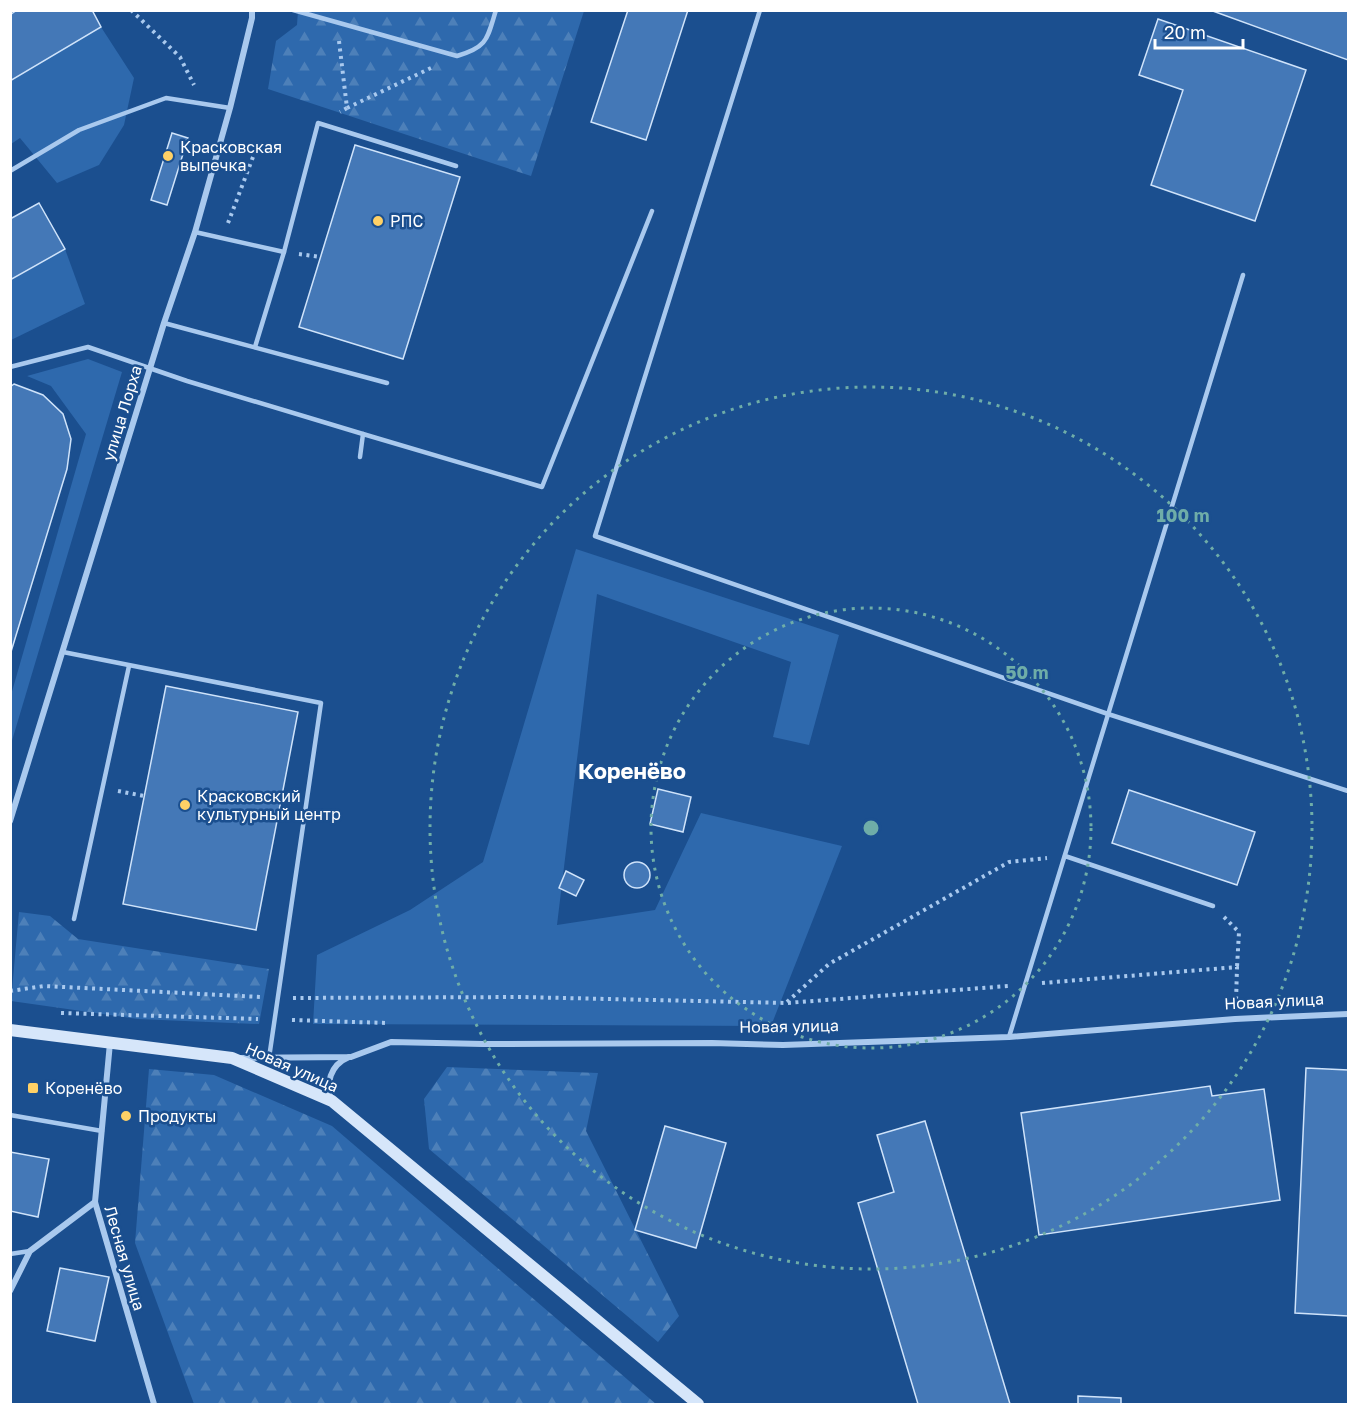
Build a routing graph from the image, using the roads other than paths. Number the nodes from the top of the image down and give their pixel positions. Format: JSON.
{"nodes":[{"id":1,"x":252,"y":10,"type":"edge"},
{"id":2,"x":294,"y":10,"type":"edge"},
{"id":3,"x":496,"y":10,"type":"edge"},
{"id":4,"x":760,"y":10,"type":"edge"},
{"id":5,"x":230,"y":108,"type":"junction"},
{"id":6,"x":456,"y":166,"type":"dead end"},
{"id":7,"x":10,"y":171,"type":"edge"},
{"id":8,"x":652,"y":212,"type":"dead end"},
{"id":9,"x":195,"y":232,"type":"junction"},
{"id":10,"x":284,"y":252,"type":"junction"},
{"id":11,"x":1243,"y":275,"type":"dead end"},
{"id":12,"x":164,"y":323,"type":"junction"},
{"id":13,"x":255,"y":347,"type":"junction"},
{"id":14,"x":10,"y":367,"type":"edge"},
{"id":15,"x":150,"y":369,"type":"junction"},
{"id":16,"x":387,"y":383,"type":"dead end"},
{"id":17,"x":363,"y":434,"type":"junction"},
{"id":18,"x":360,"y":457,"type":"dead end"},
{"id":19,"x":63,"y":652,"type":"junction"},
{"id":20,"x":129,"y":666,"type":"junction"},
{"id":21,"x":1108,"y":714,"type":"junction"},
{"id":22,"x":1348,"y":791,"type":"edge"},
{"id":23,"x":10,"y":821,"type":"edge"},
{"id":24,"x":1065,"y":856,"type":"junction"},
{"id":25,"x":1213,"y":906,"type":"road end"},
{"id":26,"x":74,"y":920,"type":"dead end"},
{"id":27,"x":1348,"y":1014,"type":"edge"},
{"id":28,"x":10,"y":1030,"type":"edge"},
{"id":29,"x":1009,"y":1037,"type":"junction"},
{"id":30,"x":110,"y":1043,"type":"junction"},
{"id":31,"x":351,"y":1057,"type":"junction"},
{"id":32,"x":232,"y":1058,"type":"junction"},
{"id":33,"x":269,"y":1058,"type":"junction"},
{"id":34,"x":332,"y":1101,"type":"junction"},
{"id":35,"x":10,"y":1115,"type":"edge"},
{"id":36,"x":102,"y":1131,"type":"junction"},
{"id":37,"x":95,"y":1202,"type":"junction"},
{"id":38,"x":30,"y":1251,"type":"junction"},
{"id":39,"x":10,"y":1254,"type":"edge"},
{"id":40,"x":10,"y":1291,"type":"edge"},
{"id":41,"x":154,"y":1404,"type":"edge"},
{"id":42,"x":698,"y":1404,"type":"edge"}],
"edges":[{"from":1,"to":5,"type":"street","name":"улица Лорха"},
{"from":2,"to":3,"type":"lane"},
{"from":4,"to":21,"type":"lane"},
{"from":5,"to":7,"type":"lane"},
{"from":5,"to":9,"type":"street","name":"улица Лорха"},
{"from":6,"to":10,"type":"lane"},
{"from":8,"to":17,"type":"lane"},
{"from":9,"to":10,"type":"lane"},
{"from":9,"to":12,"type":"street","name":"улица Лорха"},
{"from":10,"to":13,"type":"lane"},
{"from":11,"to":21,"type":"lane"},
{"from":12,"to":13,"type":"lane"},
{"from":12,"to":15,"type":"street","name":"улица Лорха"},
{"from":13,"to":16,"type":"lane"},
{"from":14,"to":15,"type":"lane"},
{"from":15,"to":17,"type":"lane"},
{"from":15,"to":19,"type":"street","name":"улица Лорха"},
{"from":17,"to":18,"type":"lane"},
{"from":19,"to":20,"type":"lane"},
{"from":19,"to":23,"type":"street","name":"улица Лорха"},
{"from":20,"to":26,"type":"lane"},
{"from":20,"to":33,"type":"lane"},
{"from":21,"to":22,"type":"lane"},
{"from":21,"to":24,"type":"lane"},
{"from":24,"to":25,"type":"lane"},
{"from":24,"to":29,"type":"lane"},
{"from":27,"to":29,"type":"street","name":"Новая улица"},
{"from":28,"to":30,"type":"main road","name":"Новая улица"},
{"from":29,"to":31,"type":"street","name":"Новая улица"},
{"from":30,"to":32,"type":"main road","name":"Новая улица"},
{"from":30,"to":36,"type":"street","name":"Лесная улица"},
{"from":31,"to":33,"type":"street","name":"Новая улица"},
{"from":31,"to":34,"type":"street"},
{"from":32,"to":33,"type":"street","name":"Новая улица"},
{"from":32,"to":34,"type":"main road","name":"Новая улица"},
{"from":34,"to":42,"type":"main road","name":"Новая улица"},
{"from":35,"to":36,"type":"lane"},
{"from":36,"to":37,"type":"street","name":"Лесная улица"},
{"from":37,"to":38,"type":"street"},
{"from":37,"to":41,"type":"street","name":"Лесная улица"},
{"from":38,"to":39,"type":"lane"},
{"from":38,"to":40,"type":"street"}]}
